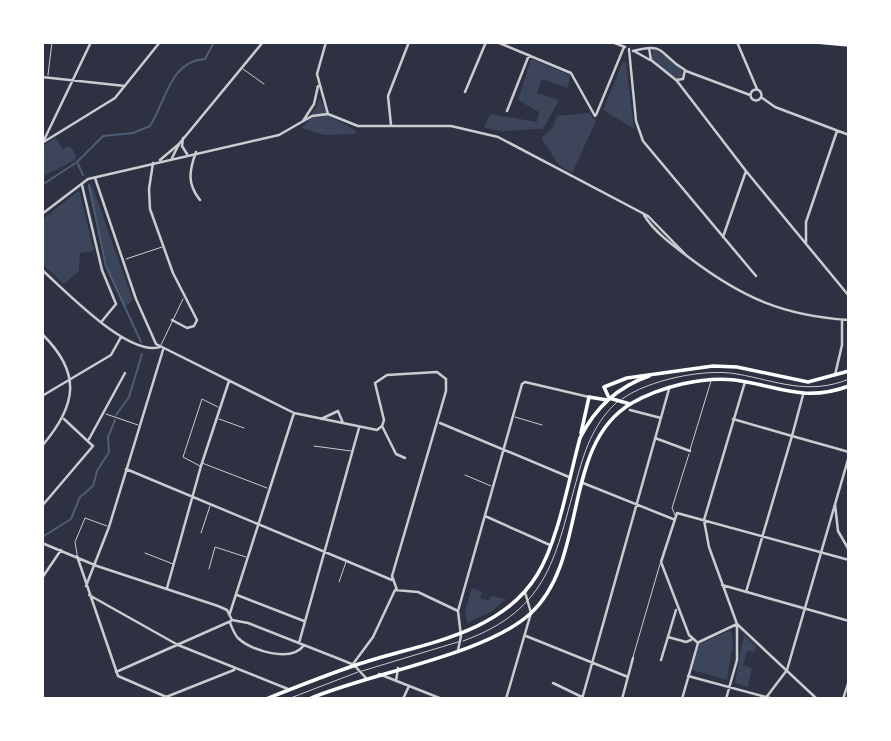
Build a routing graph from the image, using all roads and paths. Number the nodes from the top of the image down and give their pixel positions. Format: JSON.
{"nodes":[{"id":1,"x":52,"y":42,"type":"edge"},
{"id":2,"x":91,"y":42,"type":"edge"},
{"id":3,"x":160,"y":42,"type":"edge"},
{"id":4,"x":263,"y":42,"type":"edge"},
{"id":5,"x":326,"y":42,"type":"edge"},
{"id":6,"x":409,"y":42,"type":"edge"},
{"id":7,"x":486,"y":42,"type":"edge"},
{"id":8,"x":497,"y":42,"type":"edge"},
{"id":9,"x":612,"y":42,"type":"edge"},
{"id":10,"x":656,"y":42,"type":"edge"},
{"id":11,"x":737,"y":42,"type":"edge"},
{"id":12,"x":816,"y":42,"type":"edge"},
{"id":13,"x":833,"y":43,"type":"edge"},
{"id":14,"x":849,"y":45,"type":"edge"},
{"id":15,"x":650,"y":46,"type":"edge"},
{"id":16,"x":660,"y":48,"type":"junction"},
{"id":17,"x":629,"y":49,"type":"junction"},
{"id":18,"x":529,"y":55,"type":"junction"},
{"id":19,"x":651,"y":60,"type":"junction"},
{"id":20,"x":243,"y":68,"type":"junction"},
{"id":21,"x":686,"y":73,"type":"junction"},
{"id":22,"x":42,"y":77,"type":"edge"},
{"id":23,"x":48,"y":78,"type":"junction"},
{"id":24,"x":72,"y":80,"type":"junction"},
{"id":25,"x":677,"y":81,"type":"junction"},
{"id":26,"x":264,"y":84,"type":"dead end"},
{"id":27,"x":125,"y":86,"type":"junction"},
{"id":28,"x":318,"y":86,"type":"junction"},
{"id":29,"x":757,"y":89,"type":"junction"},
{"id":30,"x":465,"y":92,"type":"dead end"},
{"id":31,"x":751,"y":93,"type":"junction"},
{"id":32,"x":761,"y":97,"type":"junction"},
{"id":33,"x":507,"y":111,"type":"dead end"},
{"id":34,"x":328,"y":114,"type":"junction"},
{"id":35,"x":302,"y":122,"type":"junction"},
{"id":36,"x":391,"y":125,"type":"junction"},
{"id":37,"x":42,"y":129,"type":"edge"},
{"id":38,"x":48,"y":130,"type":"junction"},
{"id":39,"x":838,"y":131,"type":"junction"},
{"id":40,"x":849,"y":135,"type":"edge"},
{"id":41,"x":183,"y":138,"type":"junction"},
{"id":42,"x":43,"y":142,"type":"edge"},
{"id":43,"x":178,"y":144,"type":"junction"},
{"id":44,"x":195,"y":152,"type":"junction"},
{"id":45,"x":187,"y":154,"type":"junction"},
{"id":46,"x":172,"y":158,"type":"junction"},
{"id":47,"x":159,"y":161,"type":"junction"},
{"id":48,"x":153,"y":163,"type":"junction"},
{"id":49,"x":746,"y":171,"type":"junction"},
{"id":50,"x":94,"y":177,"type":"junction"},
{"id":51,"x":82,"y":183,"type":"junction"},
{"id":52,"x":200,"y":200,"type":"dead end"},
{"id":53,"x":42,"y":214,"type":"edge"},
{"id":54,"x":723,"y":237,"type":"junction"},
{"id":55,"x":806,"y":244,"type":"junction"},
{"id":56,"x":164,"y":246,"type":"junction"},
{"id":57,"x":122,"y":261,"type":"junction"},
{"id":58,"x":42,"y":270,"type":"edge"},
{"id":59,"x":756,"y":276,"type":"dead end"},
{"id":60,"x":185,"y":294,"type":"junction"},
{"id":61,"x":849,"y":296,"type":"edge"},
{"id":62,"x":172,"y":320,"type":"junction"},
{"id":63,"x":842,"y":320,"type":"junction"},
{"id":64,"x":849,"y":320,"type":"edge"},
{"id":65,"x":102,"y":321,"type":"junction"},
{"id":66,"x":42,"y":334,"type":"edge"},
{"id":67,"x":121,"y":337,"type":"junction"},
{"id":68,"x":162,"y":348,"type":"junction"},
{"id":69,"x":839,"y":363,"type":"junction"},
{"id":70,"x":846,"y":372,"type":"edge"},
{"id":71,"x":125,"y":373,"type":"dead end"},
{"id":72,"x":649,"y":376,"type":"junction"},
{"id":73,"x":835,"y":376,"type":"junction"},
{"id":74,"x":71,"y":379,"type":"junction"},
{"id":75,"x":849,"y":379,"type":"edge"},
{"id":76,"x":229,"y":381,"type":"junction"},
{"id":77,"x":711,"y":381,"type":"junction"},
{"id":78,"x":744,"y":382,"type":"junction"},
{"id":79,"x":849,"y":386,"type":"edge"},
{"id":80,"x":670,"y":388,"type":"junction"},
{"id":81,"x":803,"y":395,"type":"junction"},
{"id":82,"x":42,"y":396,"type":"edge"},
{"id":83,"x":589,"y":397,"type":"junction"},
{"id":84,"x":608,"y":399,"type":"junction"},
{"id":85,"x":618,"y":401,"type":"junction"},
{"id":86,"x":630,"y":407,"type":"junction"},
{"id":87,"x":220,"y":408,"type":"junction"},
{"id":88,"x":104,"y":413,"type":"junction"},
{"id":89,"x":294,"y":413,"type":"junction"},
{"id":90,"x":513,"y":417,"type":"junction"},
{"id":91,"x":660,"y":418,"type":"junction"},
{"id":92,"x":64,"y":419,"type":"junction"},
{"id":93,"x":216,"y":419,"type":"junction"},
{"id":94,"x":321,"y":419,"type":"junction"},
{"id":95,"x":733,"y":419,"type":"junction"},
{"id":96,"x":343,"y":422,"type":"junction"},
{"id":97,"x":438,"y":423,"type":"junction"},
{"id":98,"x":138,"y":425,"type":"junction"},
{"id":99,"x":541,"y":425,"type":"dead end"},
{"id":100,"x":382,"y":426,"type":"junction"},
{"id":101,"x":244,"y":428,"type":"dead end"},
{"id":102,"x":359,"y":428,"type":"junction"},
{"id":103,"x":792,"y":436,"type":"junction"},
{"id":104,"x":580,"y":438,"type":"junction"},
{"id":105,"x":655,"y":438,"type":"junction"},
{"id":106,"x":89,"y":439,"type":"junction"},
{"id":107,"x":42,"y":446,"type":"edge"},
{"id":108,"x":314,"y":446,"type":"dead end"},
{"id":109,"x":503,"y":451,"type":"junction"},
{"id":110,"x":690,"y":451,"type":"junction"},
{"id":111,"x":354,"y":452,"type":"junction"},
{"id":112,"x":849,"y":454,"type":"edge"},
{"id":113,"x":405,"y":458,"type":"dead end"},
{"id":114,"x":201,"y":464,"type":"junction"},
{"id":115,"x":126,"y":469,"type":"junction"},
{"id":116,"x":464,"y":475,"type":"dead end"},
{"id":117,"x":569,"y":477,"type":"junction"},
{"id":118,"x":583,"y":483,"type":"junction"},
{"id":119,"x":493,"y":487,"type":"junction"},
{"id":120,"x":269,"y":488,"type":"junction"},
{"id":121,"x":192,"y":496,"type":"junction"},
{"id":122,"x":835,"y":503,"type":"junction"},
{"id":123,"x":211,"y":504,"type":"junction"},
{"id":124,"x":636,"y":505,"type":"junction"},
{"id":125,"x":42,"y":506,"type":"edge"},
{"id":126,"x":485,"y":516,"type":"junction"},
{"id":127,"x":675,"y":516,"type":"junction"},
{"id":128,"x":704,"y":520,"type":"junction"},
{"id":129,"x":258,"y":523,"type":"junction"},
{"id":130,"x":109,"y":527,"type":"junction"},
{"id":131,"x":201,"y":533,"type":"dead end"},
{"id":132,"x":761,"y":537,"type":"junction"},
{"id":133,"x":42,"y":543,"type":"edge"},
{"id":134,"x":550,"y":545,"type":"junction"},
{"id":135,"x":61,"y":550,"type":"junction"},
{"id":136,"x":849,"y":550,"type":"edge"},
{"id":137,"x":325,"y":551,"type":"junction"},
{"id":138,"x":145,"y":553,"type":"dead end"},
{"id":139,"x":821,"y":553,"type":"junction"},
{"id":140,"x":77,"y":556,"type":"junction"},
{"id":141,"x":248,"y":558,"type":"junction"},
{"id":142,"x":346,"y":560,"type":"junction"},
{"id":143,"x":849,"y":560,"type":"edge"},
{"id":144,"x":661,"y":562,"type":"junction"},
{"id":145,"x":173,"y":564,"type":"junction"},
{"id":146,"x":97,"y":566,"type":"junction"},
{"id":147,"x":209,"y":569,"type":"dead end"},
{"id":148,"x":42,"y":578,"type":"edge"},
{"id":149,"x":392,"y":580,"type":"junction"},
{"id":150,"x":339,"y":582,"type":"dead end"},
{"id":151,"x":722,"y":585,"type":"junction"},
{"id":152,"x":86,"y":586,"type":"junction"},
{"id":153,"x":167,"y":588,"type":"junction"},
{"id":154,"x":397,"y":590,"type":"junction"},
{"id":155,"x":525,"y":592,"type":"junction"},
{"id":156,"x":746,"y":592,"type":"junction"},
{"id":157,"x":89,"y":594,"type":"junction"},
{"id":158,"x":237,"y":595,"type":"junction"},
{"id":159,"x":528,"y":602,"type":"junction"},
{"id":160,"x":677,"y":608,"type":"junction"},
{"id":161,"x":804,"y":609,"type":"junction"},
{"id":162,"x":458,"y":611,"type":"junction"},
{"id":163,"x":229,"y":613,"type":"junction"},
{"id":164,"x":531,"y":613,"type":"junction"},
{"id":165,"x":304,"y":621,"type":"junction"},
{"id":166,"x":849,"y":621,"type":"edge"},
{"id":167,"x":231,"y":622,"type":"junction"},
{"id":168,"x":737,"y":624,"type":"junction"},
{"id":169,"x":460,"y":632,"type":"junction"},
{"id":170,"x":526,"y":636,"type":"junction"},
{"id":171,"x":668,"y":637,"type":"junction"},
{"id":172,"x":691,"y":640,"type":"junction"},
{"id":173,"x":461,"y":642,"type":"junction"},
{"id":174,"x":299,"y":643,"type":"junction"},
{"id":175,"x":698,"y":643,"type":"junction"},
{"id":176,"x":178,"y":645,"type":"junction"},
{"id":177,"x":304,"y":645,"type":"junction"},
{"id":178,"x":458,"y":650,"type":"junction"},
{"id":179,"x":633,"y":658,"type":"joint"},
{"id":180,"x":661,"y":660,"type":"dead end"},
{"id":181,"x":592,"y":663,"type":"junction"},
{"id":182,"x":354,"y":665,"type":"junction"},
{"id":183,"x":398,"y":668,"type":"junction"},
{"id":184,"x":234,"y":670,"type":"junction"},
{"id":185,"x":787,"y":670,"type":"junction"},
{"id":186,"x":359,"y":671,"type":"junction"},
{"id":187,"x":116,"y":672,"type":"junction"},
{"id":188,"x":379,"y":674,"type":"junction"},
{"id":189,"x":688,"y":676,"type":"junction"},
{"id":190,"x":628,"y":677,"type":"junction"},
{"id":191,"x":366,"y":678,"type":"junction"},
{"id":192,"x":396,"y":681,"type":"junction"},
{"id":193,"x":42,"y":682,"type":"edge"},
{"id":194,"x":553,"y":683,"type":"dead end"},
{"id":195,"x":849,"y":683,"type":"edge"},
{"id":196,"x":730,"y":685,"type":"junction"},
{"id":197,"x":410,"y":686,"type":"junction"},
{"id":198,"x":289,"y":690,"type":"junction"},
{"id":199,"x":42,"y":694,"type":"edge"},
{"id":200,"x":166,"y":697,"type":"junction"},
{"id":201,"x":582,"y":698,"type":"edge"},
{"id":202,"x":765,"y":698,"type":"edge"},
{"id":203,"x":171,"y":699,"type":"edge"},
{"id":204,"x":266,"y":699,"type":"edge"},
{"id":205,"x":288,"y":699,"type":"edge"},
{"id":206,"x":309,"y":699,"type":"edge"},
{"id":207,"x":403,"y":699,"type":"edge"},
{"id":208,"x":442,"y":699,"type":"edge"},
{"id":209,"x":506,"y":699,"type":"edge"},
{"id":210,"x":622,"y":699,"type":"edge"},
{"id":211,"x":682,"y":699,"type":"edge"},
{"id":212,"x":726,"y":699,"type":"edge"},
{"id":213,"x":774,"y":699,"type":"edge"},
{"id":214,"x":817,"y":699,"type":"edge"},
{"id":215,"x":843,"y":699,"type":"edge"}],
"edges":[{"from":1,"to":23,"type":"lane"},
{"from":2,"to":24,"type":"street"},
{"from":3,"to":27,"type":"street"},
{"from":4,"to":20,"type":"street"},
{"from":5,"to":28,"type":"street"},
{"from":6,"to":36,"type":"street"},
{"from":7,"to":30,"type":"street"},
{"from":8,"to":18,"type":"street"},
{"from":9,"to":17,"type":"street"},
{"from":10,"to":16,"type":"street"},
{"from":11,"to":29,"type":"street"},
{"from":12,"to":13,"type":"main road"},
{"from":13,"to":14,"type":"main road"},
{"from":15,"to":16,"type":"street"},
{"from":15,"to":17,"type":"street"},
{"from":15,"to":19,"type":"street"},
{"from":16,"to":21,"type":"street"},
{"from":17,"to":18,"type":"street"},
{"from":17,"to":19,"type":"street"},
{"from":17,"to":54,"type":"street"},
{"from":18,"to":33,"type":"street"},
{"from":19,"to":25,"type":"street"},
{"from":20,"to":26,"type":"lane"},
{"from":20,"to":41,"type":"street"},
{"from":21,"to":25,"type":"street"},
{"from":21,"to":31,"type":"street"},
{"from":22,"to":23,"type":"street"},
{"from":23,"to":24,"type":"street"},
{"from":24,"to":27,"type":"street"},
{"from":24,"to":38,"type":"street"},
{"from":25,"to":49,"type":"street"},
{"from":27,"to":42,"type":"street"},
{"from":28,"to":34,"type":"street"},
{"from":28,"to":35,"type":"street"},
{"from":29,"to":31,"type":"street"},
{"from":29,"to":32,"type":"street"},
{"from":31,"to":32,"type":"street"},
{"from":32,"to":39,"type":"street"},
{"from":34,"to":35,"type":"street"},
{"from":34,"to":36,"type":"street"},
{"from":35,"to":44,"type":"street"},
{"from":36,"to":63,"type":"street"},
{"from":37,"to":38,"type":"lane"},
{"from":38,"to":42,"type":"street"},
{"from":39,"to":40,"type":"street"},
{"from":39,"to":55,"type":"street"},
{"from":41,"to":43,"type":"street"},
{"from":41,"to":45,"type":"street"},
{"from":43,"to":46,"type":"street"},
{"from":43,"to":47,"type":"street"},
{"from":44,"to":45,"type":"street"},
{"from":44,"to":52,"type":"street"},
{"from":45,"to":46,"type":"street"},
{"from":46,"to":47,"type":"street"},
{"from":47,"to":48,"type":"street"},
{"from":48,"to":50,"type":"street"},
{"from":48,"to":56,"type":"street"},
{"from":49,"to":54,"type":"street"},
{"from":49,"to":55,"type":"street"},
{"from":50,"to":51,"type":"street"},
{"from":50,"to":57,"type":"street"},
{"from":51,"to":53,"type":"street"},
{"from":51,"to":65,"type":"street"},
{"from":54,"to":59,"type":"street"},
{"from":55,"to":61,"type":"street"},
{"from":56,"to":57,"type":"lane"},
{"from":56,"to":60,"type":"street"},
{"from":57,"to":68,"type":"street"},
{"from":58,"to":65,"type":"street"},
{"from":60,"to":62,"type":"lane"},
{"from":60,"to":62,"type":"street"},
{"from":62,"to":68,"type":"lane"},
{"from":63,"to":64,"type":"street"},
{"from":63,"to":69,"type":"street"},
{"from":65,"to":67,"type":"street"},
{"from":66,"to":74,"type":"street"},
{"from":67,"to":68,"type":"street"},
{"from":67,"to":74,"type":"street"},
{"from":68,"to":76,"type":"street"},
{"from":68,"to":98,"type":"street"},
{"from":69,"to":70,"type":"street"},
{"from":69,"to":73,"type":"street"},
{"from":70,"to":73,"type":"main road"},
{"from":71,"to":88,"type":"street"},
{"from":72,"to":73,"type":"main road"},
{"from":72,"to":84,"type":"main road"},
{"from":72,"to":84,"type":"main road"},
{"from":74,"to":82,"type":"street"},
{"from":74,"to":92,"type":"street"},
{"from":75,"to":85,"type":"lane"},
{"from":76,"to":87,"type":"street"},
{"from":76,"to":89,"type":"street"},
{"from":77,"to":78,"type":"main road"},
{"from":77,"to":80,"type":"main road"},
{"from":77,"to":110,"type":"lane"},
{"from":78,"to":81,"type":"main road"},
{"from":78,"to":95,"type":"street"},
{"from":79,"to":81,"type":"main road"},
{"from":80,"to":86,"type":"main road"},
{"from":80,"to":91,"type":"street"},
{"from":81,"to":103,"type":"street"},
{"from":83,"to":84,"type":"main road"},
{"from":83,"to":90,"type":"street"},
{"from":83,"to":104,"type":"main road"},
{"from":84,"to":85,"type":"main road"},
{"from":84,"to":104,"type":"main road"},
{"from":85,"to":86,"type":"main road"},
{"from":85,"to":159,"type":"lane"},
{"from":86,"to":91,"type":"street"},
{"from":86,"to":118,"type":"main road"},
{"from":87,"to":93,"type":"street"},
{"from":87,"to":114,"type":"lane"},
{"from":88,"to":98,"type":"lane"},
{"from":88,"to":106,"type":"street"},
{"from":89,"to":94,"type":"street"},
{"from":89,"to":120,"type":"street"},
{"from":90,"to":99,"type":"lane"},
{"from":90,"to":109,"type":"street"},
{"from":91,"to":105,"type":"street"},
{"from":92,"to":106,"type":"street"},
{"from":92,"to":107,"type":"street"},
{"from":93,"to":101,"type":"lane"},
{"from":93,"to":114,"type":"street"},
{"from":94,"to":96,"type":"street"},
{"from":94,"to":96,"type":"street"},
{"from":95,"to":103,"type":"street"},
{"from":95,"to":128,"type":"street"},
{"from":96,"to":102,"type":"street"},
{"from":97,"to":100,"type":"street"},
{"from":97,"to":109,"type":"street"},
{"from":97,"to":149,"type":"street"},
{"from":98,"to":115,"type":"street"},
{"from":100,"to":102,"type":"street"},
{"from":100,"to":113,"type":"street"},
{"from":102,"to":111,"type":"street"},
{"from":103,"to":112,"type":"street"},
{"from":103,"to":132,"type":"street"},
{"from":104,"to":117,"type":"main road"},
{"from":105,"to":110,"type":"street"},
{"from":105,"to":124,"type":"street"},
{"from":106,"to":125,"type":"street"},
{"from":108,"to":111,"type":"lane"},
{"from":109,"to":117,"type":"street"},
{"from":109,"to":119,"type":"street"},
{"from":110,"to":127,"type":"lane"},
{"from":111,"to":137,"type":"street"},
{"from":112,"to":122,"type":"street"},
{"from":114,"to":120,"type":"lane"},
{"from":114,"to":121,"type":"street"},
{"from":115,"to":121,"type":"street"},
{"from":115,"to":130,"type":"street"},
{"from":116,"to":119,"type":"lane"},
{"from":117,"to":134,"type":"main road"},
{"from":118,"to":124,"type":"street"},
{"from":118,"to":164,"type":"main road"},
{"from":119,"to":126,"type":"street"},
{"from":120,"to":129,"type":"street"},
{"from":121,"to":123,"type":"street"},
{"from":121,"to":145,"type":"street"},
{"from":122,"to":136,"type":"street"},
{"from":122,"to":139,"type":"street"},
{"from":123,"to":129,"type":"street"},
{"from":123,"to":131,"type":"lane"},
{"from":124,"to":127,"type":"street"},
{"from":124,"to":181,"type":"street"},
{"from":126,"to":134,"type":"street"},
{"from":126,"to":162,"type":"street"},
{"from":127,"to":128,"type":"street"},
{"from":127,"to":144,"type":"street"},
{"from":128,"to":132,"type":"street"},
{"from":128,"to":151,"type":"street"},
{"from":129,"to":137,"type":"street"},
{"from":129,"to":141,"type":"street"},
{"from":130,"to":140,"type":"lane"},
{"from":130,"to":146,"type":"street"},
{"from":132,"to":139,"type":"street"},
{"from":132,"to":156,"type":"street"},
{"from":133,"to":135,"type":"street"},
{"from":134,"to":155,"type":"main road"},
{"from":135,"to":140,"type":"street"},
{"from":135,"to":148,"type":"street"},
{"from":137,"to":142,"type":"street"},
{"from":137,"to":165,"type":"street"},
{"from":138,"to":145,"type":"lane"},
{"from":139,"to":143,"type":"street"},
{"from":139,"to":161,"type":"street"},
{"from":140,"to":146,"type":"street"},
{"from":140,"to":152,"type":"street"},
{"from":141,"to":147,"type":"lane"},
{"from":141,"to":158,"type":"street"},
{"from":142,"to":149,"type":"street"},
{"from":142,"to":150,"type":"lane"},
{"from":144,"to":160,"type":"street"},
{"from":144,"to":179,"type":"lane"},
{"from":145,"to":153,"type":"street"},
{"from":146,"to":152,"type":"street"},
{"from":146,"to":153,"type":"street"},
{"from":149,"to":154,"type":"street"},
{"from":151,"to":156,"type":"street"},
{"from":151,"to":168,"type":"street"},
{"from":152,"to":157,"type":"street"},
{"from":153,"to":163,"type":"street"},
{"from":154,"to":162,"type":"street"},
{"from":154,"to":182,"type":"street"},
{"from":155,"to":159,"type":"street"},
{"from":155,"to":169,"type":"main road"},
{"from":156,"to":161,"type":"street"},
{"from":157,"to":176,"type":"street"},
{"from":157,"to":187,"type":"street"},
{"from":158,"to":163,"type":"street"},
{"from":158,"to":165,"type":"street"},
{"from":159,"to":164,"type":"street"},
{"from":159,"to":173,"type":"lane"},
{"from":160,"to":171,"type":"street"},
{"from":160,"to":172,"type":"street"},
{"from":161,"to":166,"type":"street"},
{"from":161,"to":185,"type":"street"},
{"from":162,"to":169,"type":"street"},
{"from":163,"to":167,"type":"street"},
{"from":164,"to":170,"type":"street"},
{"from":164,"to":178,"type":"main road"},
{"from":165,"to":174,"type":"street"},
{"from":167,"to":174,"type":"street"},
{"from":167,"to":176,"type":"street"},
{"from":167,"to":177,"type":"street"},
{"from":168,"to":175,"type":"street"},
{"from":168,"to":185,"type":"street"},
{"from":168,"to":196,"type":"street"},
{"from":169,"to":173,"type":"street"},
{"from":169,"to":182,"type":"main road"},
{"from":170,"to":181,"type":"street"},
{"from":170,"to":209,"type":"street"},
{"from":171,"to":172,"type":"street"},
{"from":171,"to":180,"type":"street"},
{"from":172,"to":175,"type":"street"},
{"from":173,"to":178,"type":"street"},
{"from":173,"to":186,"type":"lane"},
{"from":174,"to":177,"type":"street"},
{"from":175,"to":189,"type":"street"},
{"from":176,"to":184,"type":"street"},
{"from":176,"to":187,"type":"street"},
{"from":177,"to":182,"type":"street"},
{"from":178,"to":183,"type":"main road"},
{"from":179,"to":190,"type":"street"},
{"from":181,"to":190,"type":"street"},
{"from":181,"to":201,"type":"street"},
{"from":182,"to":186,"type":"street"},
{"from":182,"to":198,"type":"main road"},
{"from":183,"to":188,"type":"main road"},
{"from":183,"to":192,"type":"street"},
{"from":184,"to":198,"type":"street"},
{"from":184,"to":200,"type":"street"},
{"from":185,"to":202,"type":"street"},
{"from":185,"to":214,"type":"street"},
{"from":186,"to":191,"type":"street"},
{"from":186,"to":205,"type":"lane"},
{"from":187,"to":200,"type":"street"},
{"from":188,"to":191,"type":"main road"},
{"from":188,"to":192,"type":"street"},
{"from":189,"to":196,"type":"street"},
{"from":189,"to":211,"type":"street"},
{"from":190,"to":210,"type":"street"},
{"from":191,"to":206,"type":"main road"},
{"from":192,"to":197,"type":"street"},
{"from":193,"to":199,"type":"street"},
{"from":194,"to":201,"type":"street"},
{"from":195,"to":215,"type":"street"},
{"from":196,"to":202,"type":"street"},
{"from":196,"to":212,"type":"street"},
{"from":197,"to":207,"type":"street"},
{"from":197,"to":208,"type":"street"},
{"from":198,"to":204,"type":"main road"},
{"from":200,"to":203,"type":"street"},
{"from":202,"to":213,"type":"street"}]}
